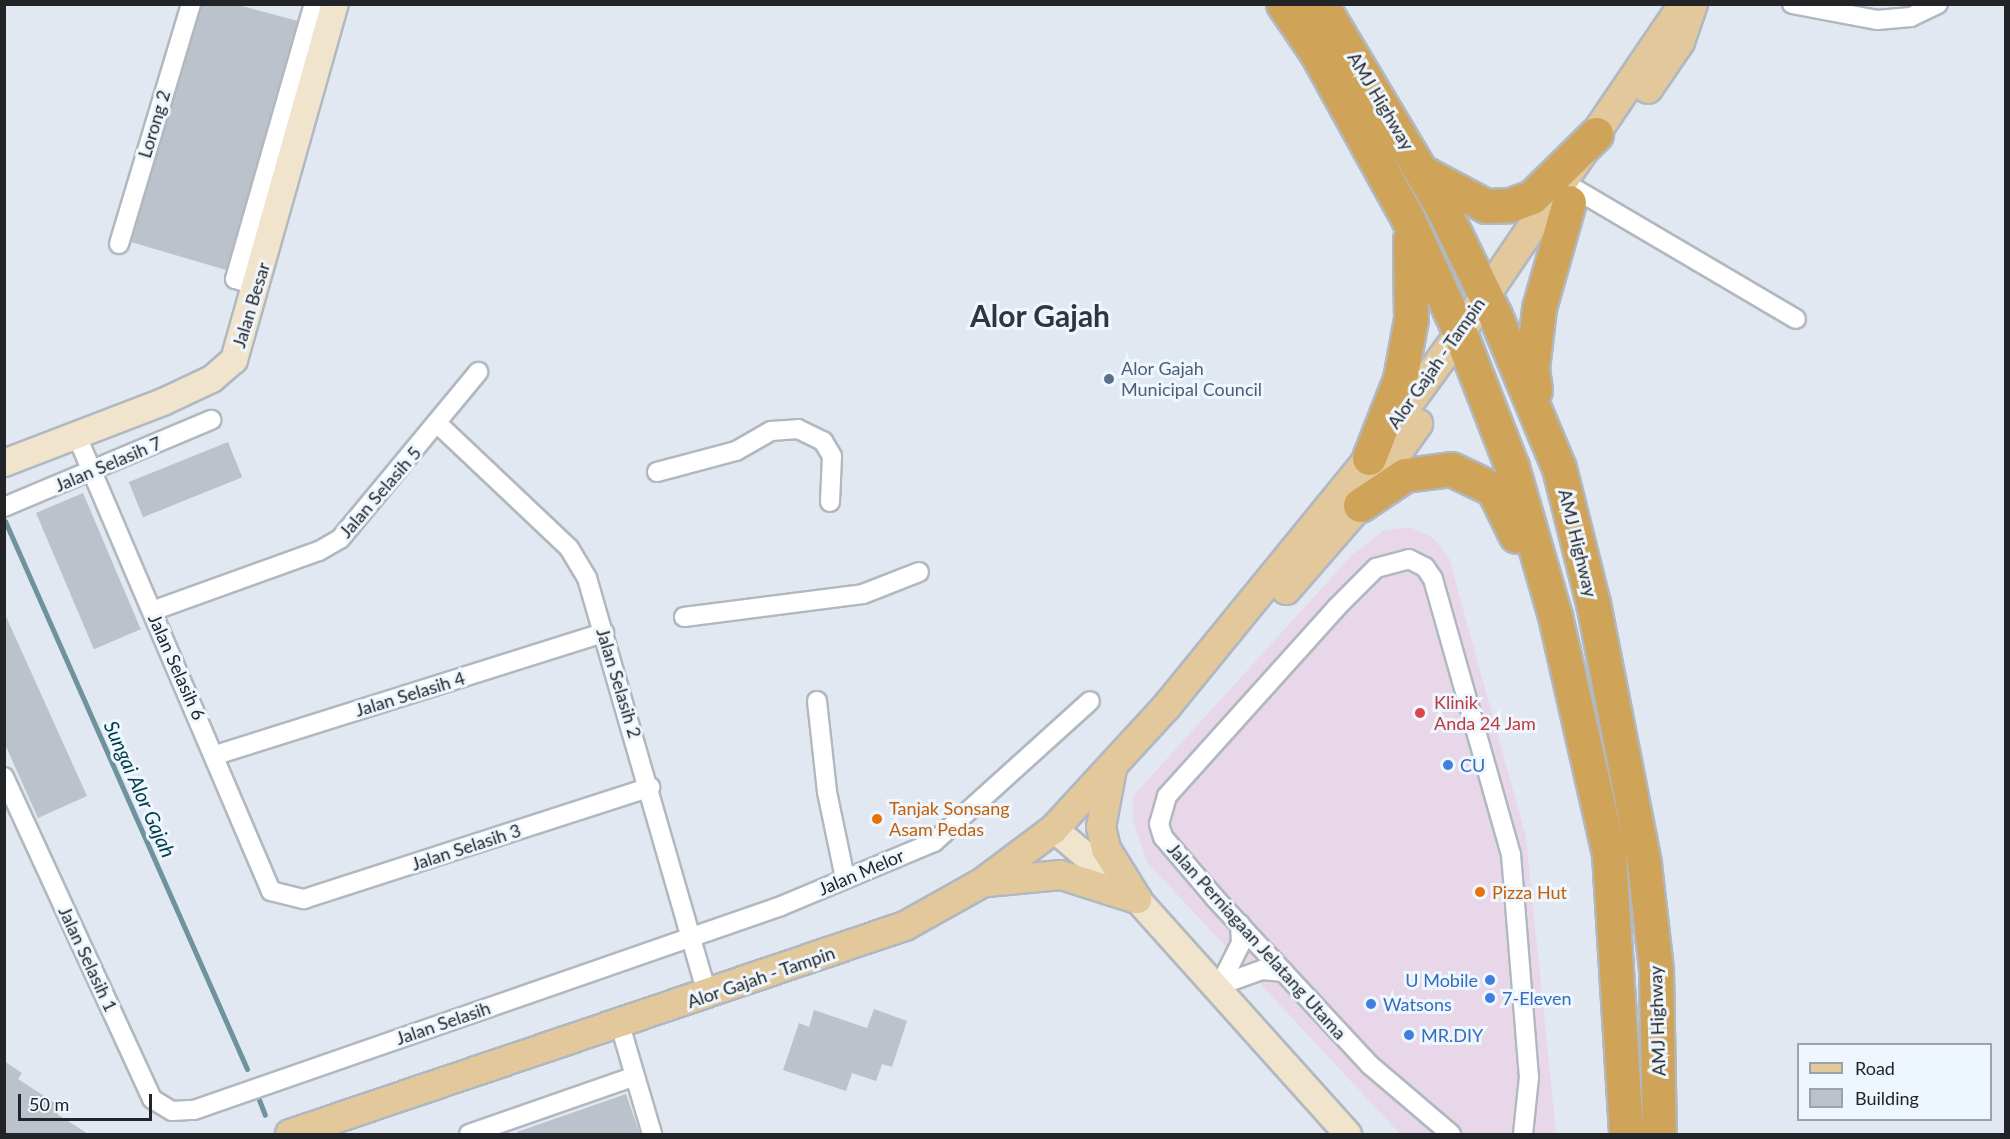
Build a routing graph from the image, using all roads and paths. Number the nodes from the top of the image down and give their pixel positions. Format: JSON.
{"nodes":[{"id":1,"x":191,"y":4,"type":"edge"},
{"id":2,"x":314,"y":4,"type":"edge"},
{"id":3,"x":335,"y":4,"type":"edge"},
{"id":4,"x":1283,"y":4,"type":"edge"},
{"id":5,"x":1321,"y":4,"type":"edge"},
{"id":6,"x":1684,"y":4,"type":"edge"},
{"id":7,"x":1693,"y":4,"type":"edge"},
{"id":8,"x":1792,"y":4,"type":"edge"},
{"id":9,"x":1938,"y":4,"type":"edge"},
{"id":10,"x":1596,"y":134,"type":"junction"},
{"id":11,"x":1424,"y":173,"type":"junction"},
{"id":12,"x":1573,"y":196,"type":"junction"},
{"id":13,"x":1408,"y":219,"type":"junction"},
{"id":14,"x":119,"y":244,"type":"dead end"},
{"id":15,"x":258,"y":286,"type":"junction"},
{"id":16,"x":1490,"y":305,"type":"junction"},
{"id":17,"x":1796,"y":319,"type":"dead end"},
{"id":18,"x":1464,"y":343,"type":"junction"},
{"id":19,"x":478,"y":372,"type":"dead end"},
{"id":20,"x":1540,"y":418,"type":"junction"},
{"id":21,"x":211,"y":420,"type":"dead end"},
{"id":22,"x":438,"y":424,"type":"junction"},
{"id":23,"x":76,"y":434,"type":"junction"},
{"id":24,"x":1369,"y":458,"type":"junction"},
{"id":25,"x":4,"y":463,"type":"edge"},
{"id":26,"x":92,"y":471,"type":"junction"},
{"id":27,"x":657,"y":472,"type":"dead end"},
{"id":28,"x":830,"y":502,"type":"dead end"},
{"id":29,"x":1360,"y":505,"type":"junction"},
{"id":30,"x":4,"y":507,"type":"edge"},
{"id":31,"x":919,"y":572,"type":"dead end"},
{"id":32,"x":152,"y":611,"type":"junction"},
{"id":33,"x":1555,"y":616,"type":"junction"},
{"id":34,"x":684,"y":617,"type":"dead end"},
{"id":35,"x":604,"y":633,"type":"junction"},
{"id":36,"x":818,"y":701,"type":"dead end"},
{"id":37,"x":1090,"y":701,"type":"dead end"},
{"id":38,"x":1167,"y":706,"type":"junction"},
{"id":39,"x":216,"y":755,"type":"junction"},
{"id":40,"x":1114,"y":764,"type":"junction"},
{"id":41,"x":4,"y":777,"type":"edge"},
{"id":42,"x":650,"y":787,"type":"junction"},
{"id":43,"x":1054,"y":829,"type":"junction"},
{"id":44,"x":845,"y":878,"type":"junction"},
{"id":45,"x":982,"y":883,"type":"junction"},
{"id":46,"x":281,"y":897,"type":"joint"},
{"id":47,"x":1137,"y":899,"type":"junction"},
{"id":48,"x":1240,"y":924,"type":"junction"},
{"id":49,"x":693,"y":936,"type":"junction"},
{"id":50,"x":1284,"y":972,"type":"junction"},
{"id":51,"x":1220,"y":986,"type":"junction"},
{"id":52,"x":708,"y":996,"type":"junction"},
{"id":53,"x":620,"y":1024,"type":"junction"},
{"id":54,"x":633,"y":1077,"type":"junction"},
{"id":55,"x":1660,"y":1080,"type":"junction"},
{"id":56,"x":194,"y":1110,"type":"joint"},
{"id":57,"x":290,"y":1134,"type":"edge"},
{"id":58,"x":469,"y":1134,"type":"edge"},
{"id":59,"x":652,"y":1134,"type":"edge"},
{"id":60,"x":1348,"y":1134,"type":"edge"},
{"id":61,"x":1450,"y":1134,"type":"edge"},
{"id":62,"x":1523,"y":1134,"type":"edge"},
{"id":63,"x":1626,"y":1134,"type":"edge"},
{"id":64,"x":1659,"y":1134,"type":"edge"},
{"id":65,"x":1667,"y":1134,"type":"edge"}],
"edges":[{"from":1,"to":14,"type":"street","name":"Lorong 2"},
{"from":2,"to":15,"type":"street"},
{"from":3,"to":15,"type":"street","name":"Jalan Besar"},
{"from":4,"to":13,"type":"highway","name":"AMJ Highway"},
{"from":5,"to":11,"type":"highway","name":"AMJ Highway"},
{"from":6,"to":10,"type":"main road","name":"Alor Gajah - Tampin"},
{"from":7,"to":12,"type":"main road","name":"Alor Gajah - Tampin"},
{"from":8,"to":9,"type":"street"},
{"from":10,"to":11,"type":"highway"},
{"from":10,"to":16,"type":"main road","name":"Alor Gajah - Tampin"},
{"from":11,"to":16,"type":"highway","name":"AMJ Highway"},
{"from":12,"to":16,"type":"main road","name":"Alor Gajah - Tampin"},
{"from":12,"to":17,"type":"street"},
{"from":12,"to":20,"type":"highway"},
{"from":13,"to":18,"type":"highway","name":"AMJ Highway"},
{"from":13,"to":24,"type":"highway"},
{"from":15,"to":23,"type":"street","name":"Jalan Besar"},
{"from":16,"to":18,"type":"main road","name":"Alor Gajah - Tampin"},
{"from":16,"to":20,"type":"highway","name":"AMJ Highway"},
{"from":18,"to":24,"type":"main road","name":"Alor Gajah - Tampin"},
{"from":18,"to":29,"type":"main road","name":"Alor Gajah - Tampin"},
{"from":18,"to":33,"type":"highway","name":"AMJ Highway"},
{"from":19,"to":22,"type":"street","name":"Jalan Selasih 5"},
{"from":20,"to":55,"type":"highway","name":"AMJ Highway"},
{"from":21,"to":26,"type":"street","name":"Jalan Selasih 7"},
{"from":22,"to":32,"type":"street","name":"Jalan Selasih 5"},
{"from":22,"to":35,"type":"street","name":"Jalan Selasih 2"},
{"from":23,"to":25,"type":"street","name":"Jalan Besar"},
{"from":23,"to":26,"type":"street","name":"Jalan Selasih 6"},
{"from":24,"to":38,"type":"main road","name":"Alor Gajah - Tampin"},
{"from":26,"to":30,"type":"street","name":"Jalan Selasih 7"},
{"from":26,"to":32,"type":"street","name":"Jalan Selasih 6"},
{"from":27,"to":28,"type":"street"},
{"from":29,"to":33,"type":"highway"},
{"from":29,"to":38,"type":"main road","name":"Alor Gajah - Tampin"},
{"from":31,"to":34,"type":"street"},
{"from":32,"to":39,"type":"street","name":"Jalan Selasih 6"},
{"from":33,"to":63,"type":"highway","name":"AMJ Highway"},
{"from":35,"to":39,"type":"street","name":"Jalan Selasih 4"},
{"from":35,"to":42,"type":"street","name":"Jalan Selasih 2"},
{"from":36,"to":44,"type":"street"},
{"from":37,"to":44,"type":"street","name":"Jalan Melor"},
{"from":38,"to":40,"type":"main road","name":"Alor Gajah - Tampin"},
{"from":39,"to":46,"type":"street","name":"Jalan Selasih 6"},
{"from":40,"to":43,"type":"main road","name":"Alor Gajah - Tampin"},
{"from":40,"to":47,"type":"main road"},
{"from":41,"to":56,"type":"street","name":"Jalan Selasih 1"},
{"from":42,"to":46,"type":"street","name":"Jalan Selasih 3"},
{"from":42,"to":49,"type":"street","name":"Jalan Selasih 2"},
{"from":43,"to":45,"type":"main road","name":"Alor Gajah - Tampin"},
{"from":43,"to":47,"type":"street"},
{"from":44,"to":49,"type":"street","name":"Jalan Melor"},
{"from":45,"to":47,"type":"main road"},
{"from":45,"to":52,"type":"main road","name":"Alor Gajah - Tampin"},
{"from":47,"to":51,"type":"street"},
{"from":48,"to":50,"type":"street","name":"Jalan Perniagaan Jelatang Utama"},
{"from":48,"to":51,"type":"street"},
{"from":48,"to":62,"type":"street","name":"Jalan Perniagaan Jelatang Utama"},
{"from":49,"to":52,"type":"street","name":"Jalan Selasih 2"},
{"from":49,"to":56,"type":"street","name":"Jalan Selasih"},
{"from":50,"to":51,"type":"street"},
{"from":50,"to":61,"type":"street","name":"Jalan Perniagaan Jelatang Utama"},
{"from":51,"to":60,"type":"street"},
{"from":52,"to":53,"type":"main road","name":"Alor Gajah - Tampin"},
{"from":53,"to":54,"type":"street"},
{"from":53,"to":57,"type":"main road","name":"Alor Gajah - Tampin"},
{"from":54,"to":58,"type":"street"},
{"from":54,"to":59,"type":"street"},
{"from":55,"to":64,"type":"highway","name":"AMJ Highway"},
{"from":55,"to":65,"type":"highway"}]}
